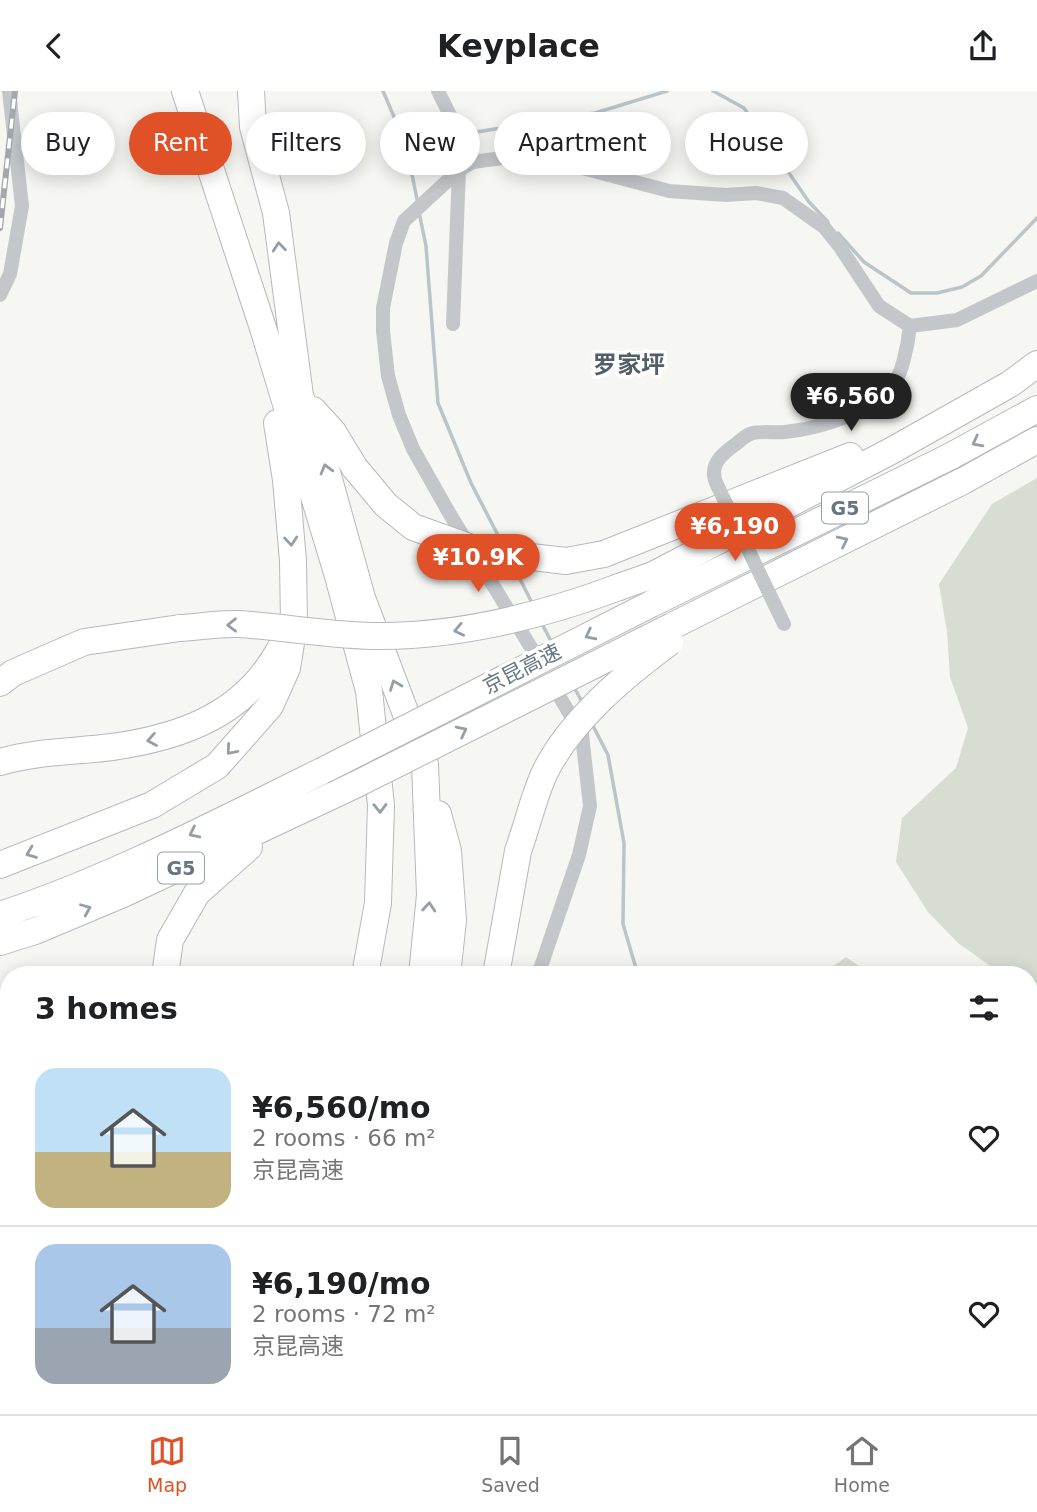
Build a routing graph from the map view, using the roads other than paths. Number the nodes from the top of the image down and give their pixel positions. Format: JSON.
{"nodes":[{"id":1,"x":9,"y":91,"type":"edge"},
{"id":2,"x":185,"y":91,"type":"edge"},
{"id":3,"x":251,"y":91,"type":"edge"},
{"id":4,"x":438,"y":91,"type":"edge"},
{"id":5,"x":448,"y":112,"type":"edge"},
{"id":6,"x":480,"y":161,"type":"edge"},
{"id":7,"x":453,"y":175,"type":"edge"},
{"id":8,"x":459,"y":175,"type":"edge"},
{"id":9,"x":1037,"y":281,"type":"edge"},
{"id":10,"x":0,"y":295,"type":"edge"},
{"id":11,"x":453,"y":324,"type":"dead end"},
{"id":12,"x":910,"y":326,"type":"junction"},
{"id":13,"x":263,"y":328,"type":"junction"},
{"id":14,"x":1037,"y":364,"type":"edge"},
{"id":15,"x":300,"y":396,"type":"junction"},
{"id":16,"x":1037,"y":409,"type":"edge"},
{"id":17,"x":958,"y":413,"type":"junction"},
{"id":18,"x":1037,"y":440,"type":"edge"},
{"id":19,"x":294,"y":624,"type":"junction"},
{"id":20,"x":784,"y":624,"type":"dead end"},
{"id":21,"x":671,"y":634,"type":"junction"},
{"id":22,"x":0,"y":683,"type":"edge"},
{"id":23,"x":0,"y":762,"type":"edge"},
{"id":24,"x":425,"y":764,"type":"junction"},
{"id":25,"x":291,"y":816,"type":"junction"},
{"id":26,"x":0,"y":865,"type":"edge"},
{"id":27,"x":0,"y":915,"type":"edge"},
{"id":28,"x":0,"y":942,"type":"edge"},
{"id":29,"x":166,"y":966,"type":"edge"},
{"id":30,"x":367,"y":966,"type":"edge"},
{"id":31,"x":423,"y":966,"type":"edge"},
{"id":32,"x":448,"y":966,"type":"edge"},
{"id":33,"x":498,"y":966,"type":"edge"},
{"id":34,"x":541,"y":966,"type":"edge"}],
"edges":[{"from":1,"to":10,"type":"street"},
{"from":2,"to":13,"type":"highway"},
{"from":15,"to":3,"type":"highway","one_way":true},
{"from":4,"to":5,"type":"street"},
{"from":6,"to":12,"type":"street"},
{"from":7,"to":34,"type":"street"},
{"from":8,"to":11,"type":"street"},
{"from":9,"to":12,"type":"street"},
{"from":12,"to":20,"type":"street","bridge":true},
{"from":13,"to":19,"type":"highway","one_way":true},
{"from":13,"to":30,"type":"highway","one_way":true},
{"from":14,"to":17,"type":"highway","number":"G5"},
{"from":15,"to":17,"type":"highway","bridge":true},
{"from":24,"to":15,"type":"highway","one_way":true},
{"from":16,"to":27,"type":"highway","name":"京昆高速","number":"G5","one_way":true,"bridge":true},
{"from":17,"to":22,"type":"highway","number":"G5","one_way":true,"bridge":true},
{"from":21,"to":18,"type":"highway","name":"京昆高速","number":"G5","one_way":true},
{"from":19,"to":23,"type":"highway","one_way":true},
{"from":19,"to":26,"type":"highway","one_way":true},
{"from":25,"to":21,"type":"highway","name":"京昆高速","number":"G5","one_way":true,"bridge":true},
{"from":21,"to":33,"type":"highway","bridge":true},
{"from":31,"to":24,"type":"highway","one_way":true},
{"from":24,"to":32,"type":"highway"},
{"from":28,"to":25,"type":"highway","name":"京昆高速","number":"G5","one_way":true},
{"from":25,"to":29,"type":"highway"}]}
